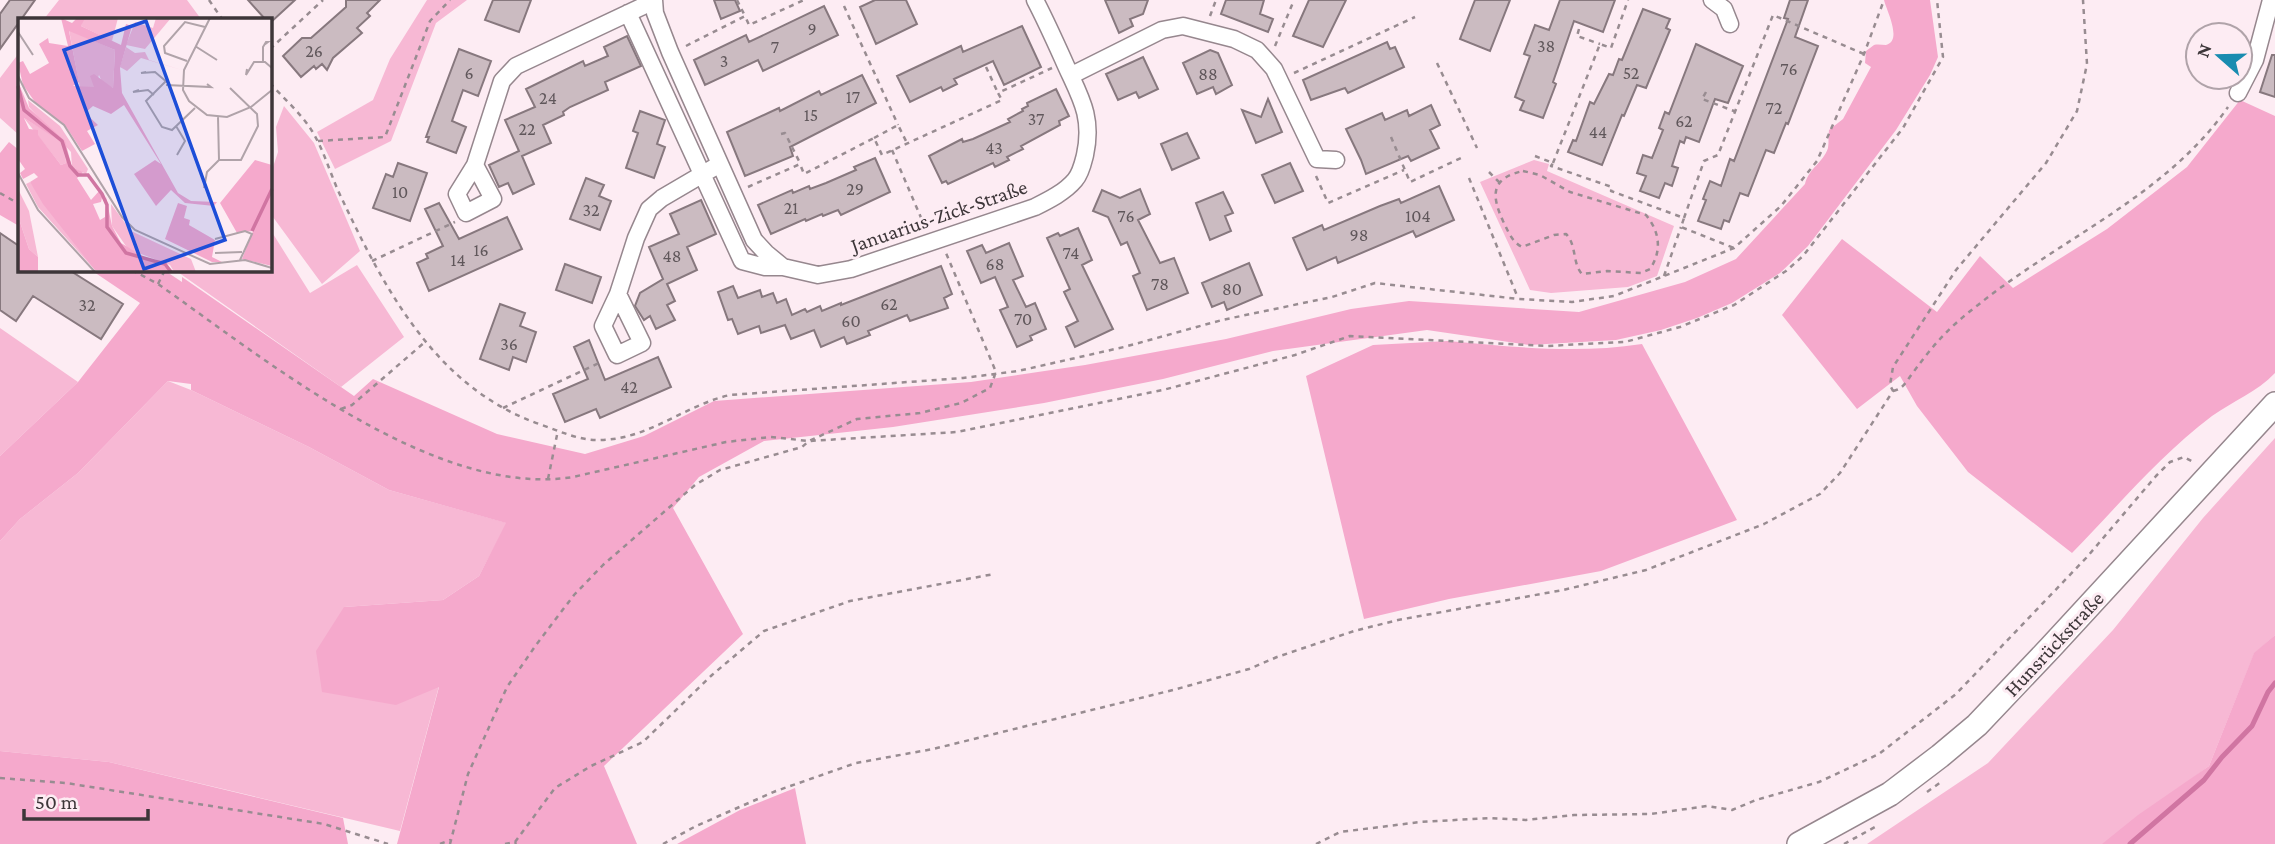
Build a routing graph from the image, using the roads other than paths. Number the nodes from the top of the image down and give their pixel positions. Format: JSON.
{"nodes":[{"id":1,"x":1035,"y":0,"type":"edge"},
{"id":2,"x":1712,"y":0,"type":"edge"},
{"id":3,"x":2271,"y":0,"type":"edge"},
{"id":4,"x":654,"y":1,"type":"edge"},
{"id":5,"x":628,"y":13,"type":"junction"},
{"id":6,"x":1730,"y":24,"type":"dead end"},
{"id":7,"x":1068,"y":69,"type":"junction"},
{"id":8,"x":2238,"y":93,"type":"road end"},
{"id":9,"x":1336,"y":160,"type":"dead end"},
{"id":10,"x":720,"y":164,"type":"junction"},
{"id":11,"x":475,"y":165,"type":"junction"},
{"id":12,"x":703,"y":175,"type":"junction"},
{"id":13,"x":783,"y":267,"type":"junction"},
{"id":14,"x":618,"y":294,"type":"junction"},
{"id":15,"x":2275,"y":404,"type":"edge"},
{"id":16,"x":1799,"y":844,"type":"edge"}],
"edges":[{"from":1,"to":7,"type":"street","name":"Januarius-Zick-Straße"},
{"from":2,"to":6,"type":"street"},
{"from":3,"to":8,"type":"street"},
{"from":4,"to":5,"type":"street","name":"Januarius-Zick-Straße"},
{"from":4,"to":10,"type":"street","name":"Januarius-Zick-Straße"},
{"from":5,"to":11,"type":"street","name":"Januarius-Zick-Straße"},
{"from":5,"to":12,"type":"street","name":"Januarius-Zick-Straße"},
{"from":7,"to":9,"type":"street"},
{"from":7,"to":13,"type":"street","name":"Januarius-Zick-Straße"},
{"from":10,"to":12,"type":"street"},
{"from":10,"to":13,"type":"street","name":"Januarius-Zick-Straße"},
{"from":11,"to":11,"type":"street","name":"Januarius-Zick-Straße"},
{"from":12,"to":13,"type":"street","name":"Januarius-Zick-Straße"},
{"from":12,"to":14,"type":"street"},
{"from":14,"to":14,"type":"street"},
{"from":15,"to":16,"type":"main road","name":"Hunsrückstraße"}]}
